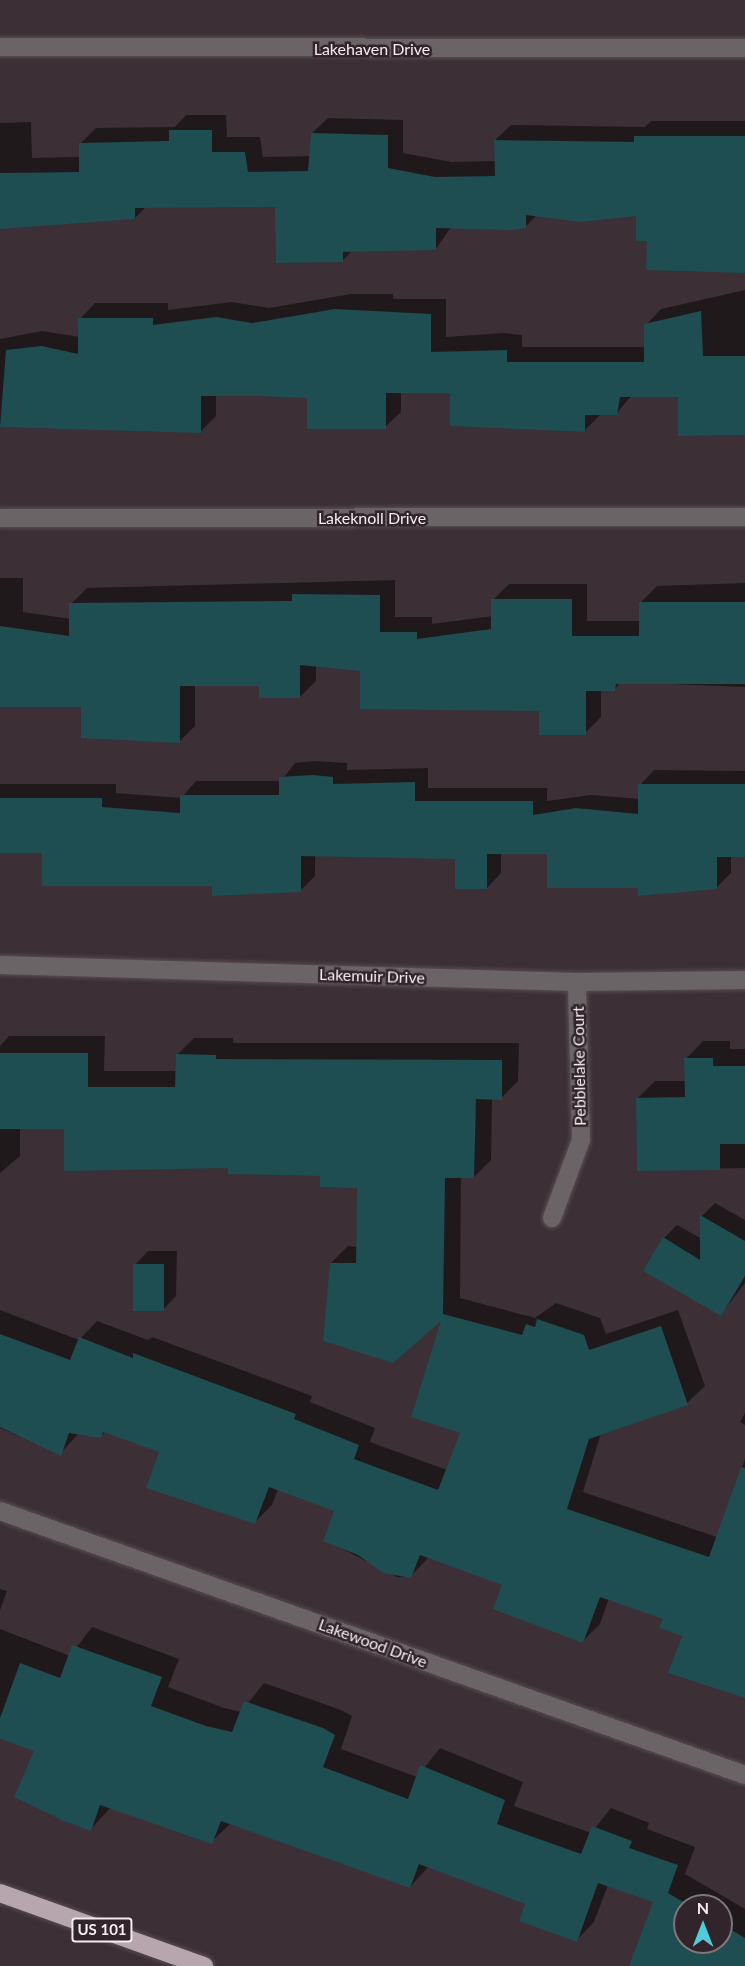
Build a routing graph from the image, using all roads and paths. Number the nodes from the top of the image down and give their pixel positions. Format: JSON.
{"nodes":[{"id":1,"x":0,"y":47,"type":"edge"},
{"id":2,"x":745,"y":48,"type":"edge"},
{"id":3,"x":745,"y":517,"type":"edge"},
{"id":4,"x":0,"y":518,"type":"edge"},
{"id":5,"x":0,"y":965,"type":"edge"},
{"id":6,"x":745,"y":980,"type":"edge"},
{"id":7,"x":577,"y":982,"type":"junction"},
{"id":8,"x":552,"y":1218,"type":"dead end"},
{"id":9,"x":0,"y":1511,"type":"edge"},
{"id":10,"x":745,"y":1775,"type":"edge"},
{"id":11,"x":0,"y":1893,"type":"edge"},
{"id":12,"x":204,"y":1966,"type":"edge"}],
"edges":[{"from":1,"to":2,"type":"street","name":"Lakehaven Drive"},
{"from":3,"to":4,"type":"street","name":"Lakeknoll Drive"},
{"from":5,"to":7,"type":"street","name":"Lakemuir Drive"},
{"from":6,"to":7,"type":"street","name":"Lakemuir Drive"},
{"from":7,"to":8,"type":"street","name":"Pebblelake Court"},
{"from":9,"to":10,"type":"street","name":"Lakewood Drive"},
{"from":11,"to":12,"type":"highway","number":"US 101"}]}
